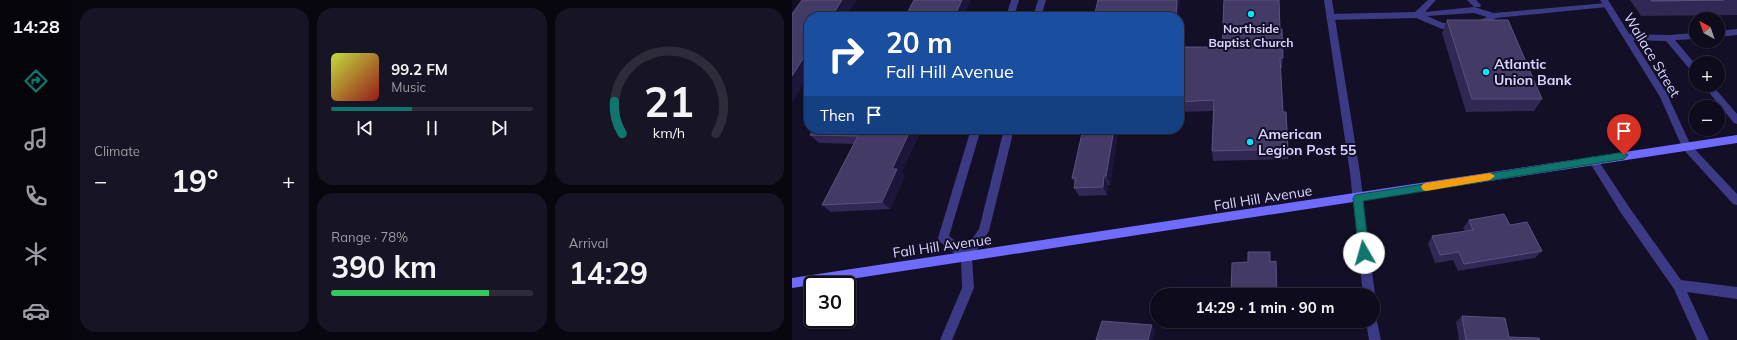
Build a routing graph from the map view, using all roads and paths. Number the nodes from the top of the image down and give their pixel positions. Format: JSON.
{"nodes":[{"id":1,"x":1015,"y":0,"type":"edge"},
{"id":2,"x":1042,"y":0,"type":"edge"},
{"id":3,"x":1328,"y":0,"type":"edge"},
{"id":4,"x":1432,"y":0,"type":"edge"},
{"id":5,"x":1474,"y":2,"type":"edge"},
{"id":6,"x":1606,"y":2,"type":"edge"},
{"id":7,"x":1011,"y":12,"type":"edge"},
{"id":8,"x":1038,"y":12,"type":"edge"},
{"id":9,"x":1417,"y":15,"type":"junction"},
{"id":10,"x":1494,"y":16,"type":"junction"},
{"id":11,"x":1330,"y":17,"type":"junction"},
{"id":12,"x":1737,"y":32,"type":"edge"},
{"id":13,"x":1725,"y":33,"type":"edge"},
{"id":14,"x":1689,"y":36,"type":"edge"},
{"id":15,"x":1627,"y":37,"type":"junction"},
{"id":16,"x":1668,"y":38,"type":"junction"},
{"id":17,"x":1689,"y":63,"type":"edge"},
{"id":18,"x":1713,"y":92,"type":"edge"},
{"id":19,"x":1737,"y":120,"type":"edge"},
{"id":20,"x":974,"y":134,"type":"edge"},
{"id":21,"x":1008,"y":134,"type":"edge"},
{"id":22,"x":1737,"y":139,"type":"edge"},
{"id":23,"x":1686,"y":146,"type":"junction"},
{"id":24,"x":1593,"y":160,"type":"junction"},
{"id":25,"x":1358,"y":198,"type":"junction"},
{"id":26,"x":1737,"y":201,"type":"edge"},
{"id":27,"x":966,"y":257,"type":"junction"},
{"id":28,"x":792,"y":283,"type":"edge"},
{"id":29,"x":1678,"y":285,"type":"junction"},
{"id":30,"x":1368,"y":288,"type":"edge"},
{"id":31,"x":1737,"y":293,"type":"edge"},
{"id":32,"x":1373,"y":328,"type":"edge"},
{"id":33,"x":946,"y":340,"type":"edge"},
{"id":34,"x":1374,"y":340,"type":"edge"},
{"id":35,"x":1703,"y":340,"type":"edge"}],
"edges":[{"from":1,"to":7,"type":"street"},
{"from":2,"to":8,"type":"street"},
{"from":3,"to":11,"type":"street"},
{"from":4,"to":9,"type":"street"},
{"from":5,"to":9,"type":"street"},
{"from":5,"to":10,"type":"street"},
{"from":6,"to":10,"type":"street"},
{"from":6,"to":15,"type":"street","name":"Wallace Street"},
{"from":9,"to":10,"type":"street"},
{"from":9,"to":11,"type":"street"},
{"from":11,"to":25,"type":"street"},
{"from":12,"to":13,"type":"street"},
{"from":14,"to":16,"type":"street"},
{"from":15,"to":16,"type":"street"},
{"from":15,"to":23,"type":"street","name":"Wallace Street"},
{"from":16,"to":17,"type":"street"},
{"from":18,"to":19,"type":"street"},
{"from":20,"to":27,"type":"street"},
{"from":21,"to":27,"type":"street"},
{"from":22,"to":23,"type":"main road","name":"Fall Hill Avenue"},
{"from":23,"to":24,"type":"main road","name":"Fall Hill Avenue"},
{"from":23,"to":26,"type":"street","name":"Wallace Street"},
{"from":24,"to":25,"type":"main road","name":"Fall Hill Avenue"},
{"from":24,"to":29,"type":"street"},
{"from":25,"to":27,"type":"main road","name":"Fall Hill Avenue"},
{"from":25,"to":30,"type":"street"},
{"from":27,"to":28,"type":"main road","name":"Fall Hill Avenue"},
{"from":27,"to":33,"type":"street"},
{"from":29,"to":31,"type":"street"},
{"from":29,"to":35,"type":"street"},
{"from":32,"to":34,"type":"street"}]}
